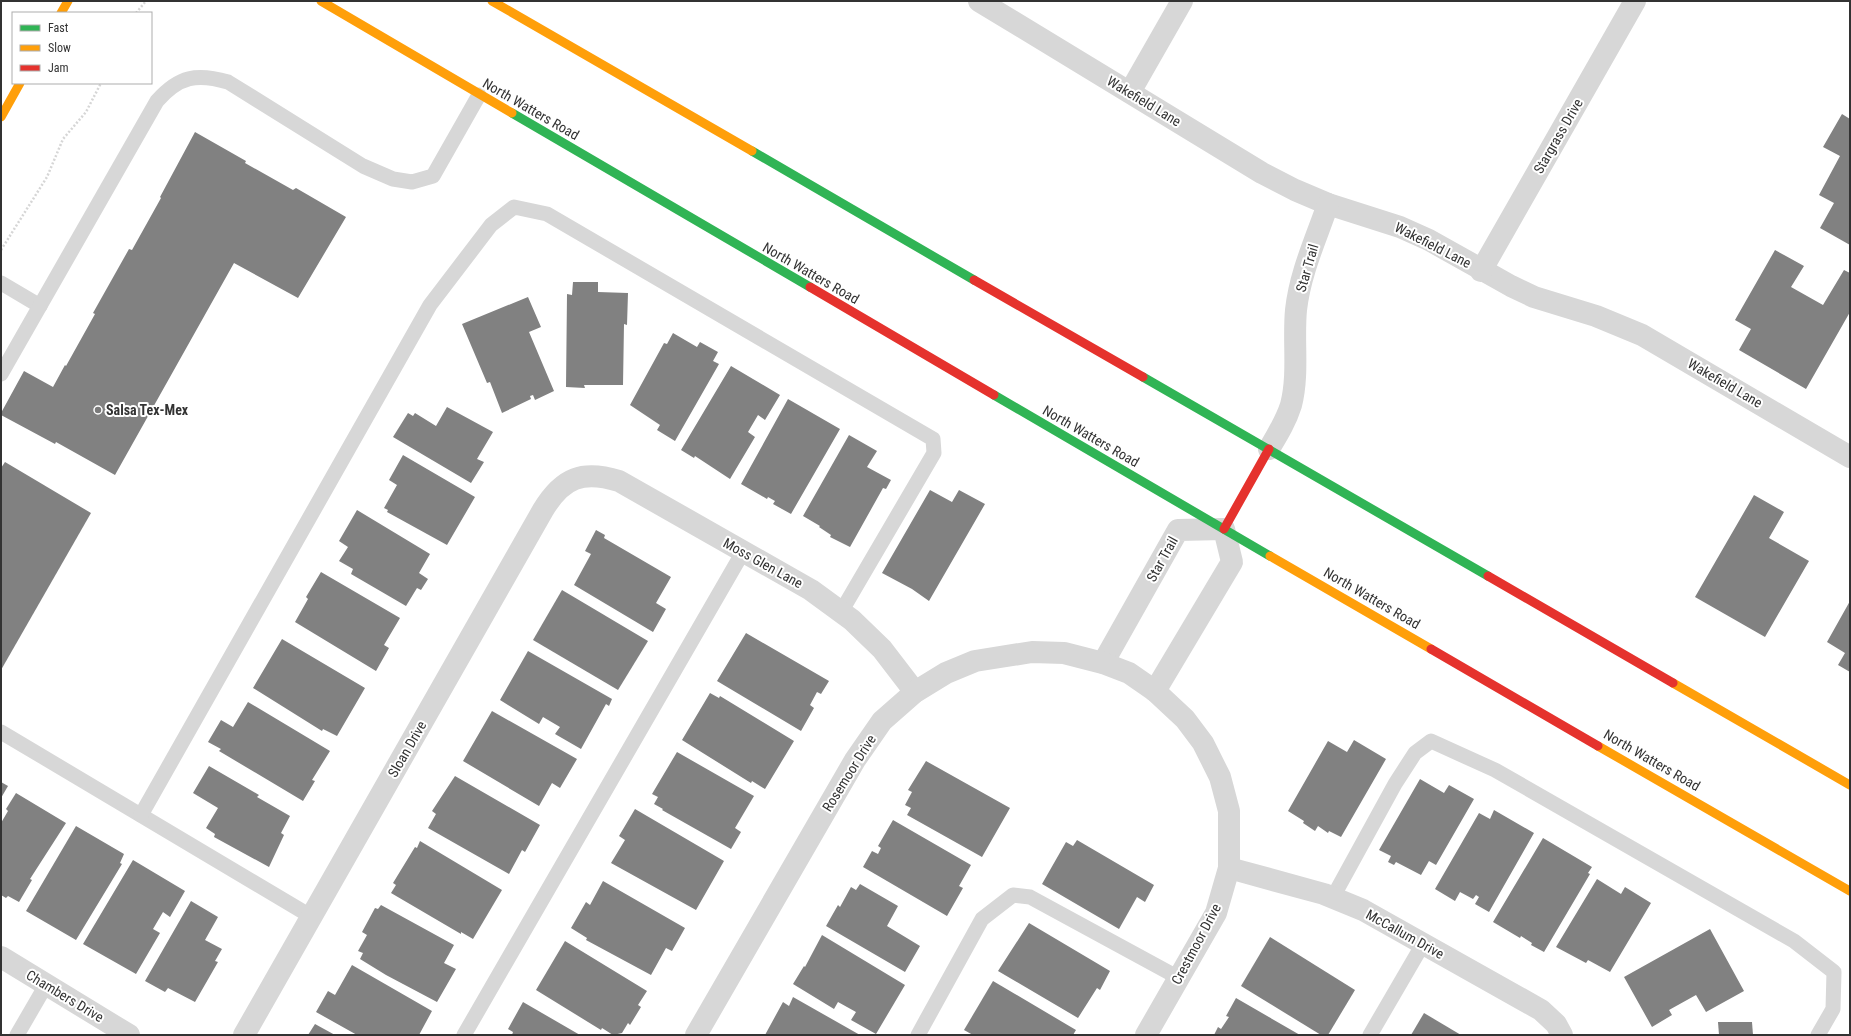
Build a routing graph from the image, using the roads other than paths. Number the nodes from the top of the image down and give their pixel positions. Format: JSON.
{"nodes":[{"id":1,"x":68,"y":1,"type":"edge"},
{"id":2,"x":320,"y":1,"type":"edge"},
{"id":3,"x":492,"y":1,"type":"edge"},
{"id":4,"x":979,"y":1,"type":"edge"},
{"id":5,"x":1182,"y":1,"type":"edge"},
{"id":6,"x":1634,"y":1,"type":"edge"},
{"id":7,"x":62,"y":12,"type":"edge"},
{"id":8,"x":19,"y":84,"type":"edge"},
{"id":9,"x":1130,"y":92,"type":"junction"},
{"id":10,"x":479,"y":95,"type":"junction"},
{"id":11,"x":1,"y":116,"type":"edge"},
{"id":12,"x":1328,"y":204,"type":"junction"},
{"id":13,"x":1481,"y":270,"type":"junction"},
{"id":14,"x":1,"y":283,"type":"edge"},
{"id":15,"x":40,"y":306,"type":"junction"},
{"id":16,"x":1,"y":374,"type":"edge"},
{"id":17,"x":1269,"y":449,"type":"junction"},
{"id":18,"x":1850,"y":457,"type":"edge"},
{"id":19,"x":584,"y":476,"type":"joint"},
{"id":20,"x":1224,"y":529,"type":"junction"},
{"id":21,"x":743,"y":552,"type":"junction"},
{"id":22,"x":842,"y":612,"type":"junction"},
{"id":23,"x":1103,"y":663,"type":"junction"},
{"id":24,"x":1155,"y":691,"type":"junction"},
{"id":25,"x":915,"y":692,"type":"junction"},
{"id":26,"x":1,"y":732,"type":"edge"},
{"id":27,"x":1850,"y":785,"type":"edge"},
{"id":28,"x":141,"y":815,"type":"junction"},
{"id":29,"x":1229,"y":868,"type":"junction"},
{"id":30,"x":1850,"y":891,"type":"edge"},
{"id":31,"x":1332,"y":897,"type":"junction"},
{"id":32,"x":312,"y":917,"type":"junction"},
{"id":33,"x":1423,"y":944,"type":"junction"},
{"id":34,"x":1,"y":957,"type":"edge"},
{"id":35,"x":1179,"y":978,"type":"junction"},
{"id":36,"x":46,"y":984,"type":"junction"},
{"id":37,"x":17,"y":1035,"type":"edge"},
{"id":38,"x":129,"y":1035,"type":"edge"},
{"id":39,"x":244,"y":1035,"type":"edge"},
{"id":40,"x":464,"y":1035,"type":"edge"},
{"id":41,"x":696,"y":1035,"type":"edge"},
{"id":42,"x":918,"y":1035,"type":"edge"},
{"id":43,"x":1146,"y":1035,"type":"edge"},
{"id":44,"x":1370,"y":1035,"type":"edge"},
{"id":45,"x":1562,"y":1035,"type":"edge"},
{"id":46,"x":1818,"y":1035,"type":"edge"}],
"edges":[{"from":1,"to":7,"type":"main road"},
{"from":2,"to":10,"type":"main road","name":"North Watters Road"},
{"from":3,"to":17,"type":"main road"},
{"from":4,"to":9,"type":"street","name":"Wakefield Lane"},
{"from":5,"to":9,"type":"street"},
{"from":6,"to":13,"type":"street","name":"Stargrass Drive"},
{"from":8,"to":11,"type":"main road"},
{"from":9,"to":12,"type":"street","name":"Wakefield Lane"},
{"from":10,"to":15,"type":"lane"},
{"from":10,"to":20,"type":"main road","name":"North Watters Road"},
{"from":12,"to":13,"type":"street","name":"Wakefield Lane"},
{"from":12,"to":17,"type":"street","name":"Star Trail"},
{"from":13,"to":18,"type":"street","name":"Wakefield Lane"},
{"from":14,"to":15,"type":"lane"},
{"from":15,"to":16,"type":"lane"},
{"from":17,"to":20,"type":"main road"},
{"from":17,"to":27,"type":"main road"},
{"from":19,"to":21,"type":"street","name":"Moss Glen Lane"},
{"from":19,"to":32,"type":"street","name":"Sloan Drive"},
{"from":20,"to":23,"type":"street","name":"Star Trail"},
{"from":20,"to":24,"type":"street"},
{"from":20,"to":30,"type":"main road","name":"North Watters Road"},
{"from":21,"to":22,"type":"street","name":"Moss Glen Lane"},
{"from":21,"to":40,"type":"lane"},
{"from":22,"to":25,"type":"street","name":"Moss Glen Lane"},
{"from":22,"to":28,"type":"lane"},
{"from":23,"to":24,"type":"street","name":"Crestmoor Drive"},
{"from":23,"to":25,"type":"street","name":"Rosemoor Drive"},
{"from":24,"to":29,"type":"street","name":"Crestmoor Drive"},
{"from":25,"to":41,"type":"street","name":"Rosemoor Drive"},
{"from":26,"to":28,"type":"lane"},
{"from":28,"to":32,"type":"lane"},
{"from":29,"to":31,"type":"street","name":"McCallum Drive"},
{"from":29,"to":35,"type":"street","name":"Crestmoor Drive"},
{"from":31,"to":33,"type":"street","name":"McCallum Drive"},
{"from":31,"to":46,"type":"lane"},
{"from":32,"to":39,"type":"street","name":"Sloan Drive"},
{"from":33,"to":44,"type":"lane"},
{"from":33,"to":45,"type":"street","name":"McCallum Drive"},
{"from":34,"to":36,"type":"street","name":"Chambers Drive"},
{"from":35,"to":42,"type":"lane"},
{"from":35,"to":43,"type":"street","name":"Crestmoor Drive"},
{"from":36,"to":37,"type":"lane"},
{"from":36,"to":38,"type":"street","name":"Chambers Drive"}]}
